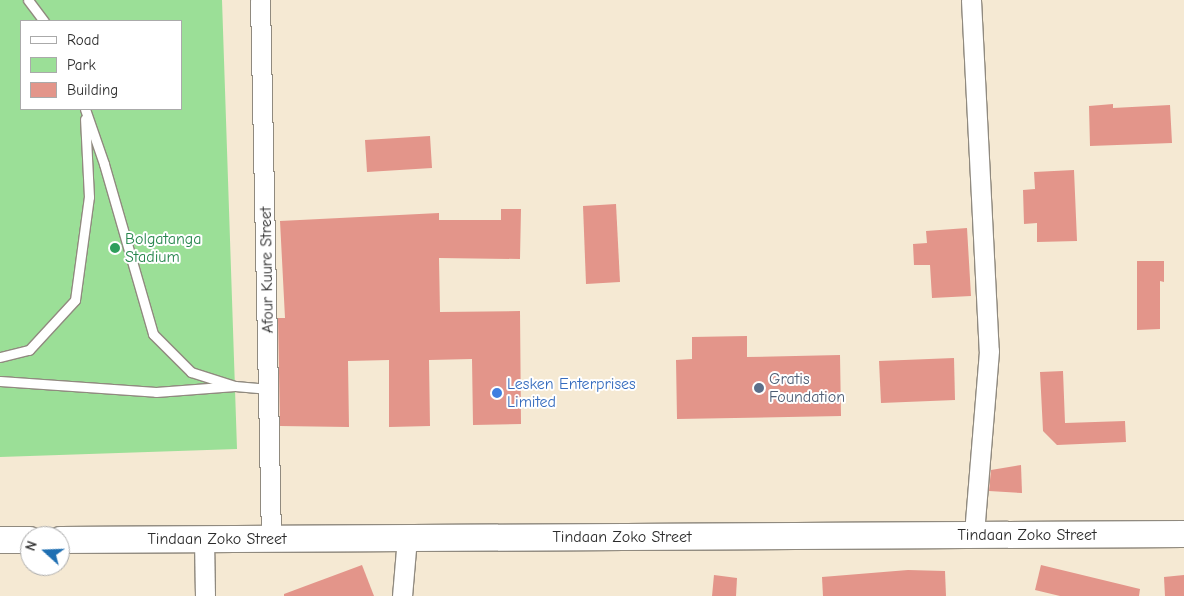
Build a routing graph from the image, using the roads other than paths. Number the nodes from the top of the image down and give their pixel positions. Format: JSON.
{"nodes":[{"id":1,"x":28,"y":0,"type":"edge"},
{"id":2,"x":260,"y":0,"type":"edge"},
{"id":3,"x":972,"y":0,"type":"edge"},
{"id":4,"x":43,"y":20,"type":"edge"},
{"id":5,"x":85,"y":110,"type":"edge"},
{"id":6,"x":85,"y":110,"type":"edge"},
{"id":7,"x":0,"y":357,"type":"edge"},
{"id":8,"x":0,"y":381,"type":"edge"},
{"id":9,"x":235,"y":386,"type":"junction"},
{"id":10,"x":269,"y":389,"type":"junction"},
{"id":11,"x":1184,"y":534,"type":"edge"},
{"id":12,"x":974,"y":536,"type":"junction"},
{"id":13,"x":407,"y":538,"type":"junction"},
{"id":14,"x":204,"y":539,"type":"junction"},
{"id":15,"x":271,"y":539,"type":"junction"},
{"id":16,"x":0,"y":540,"type":"edge"},
{"id":17,"x":20,"y":540,"type":"edge"},
{"id":18,"x":70,"y":540,"type":"edge"},
{"id":19,"x":205,"y":596,"type":"edge"},
{"id":20,"x":402,"y":596,"type":"edge"}],
"edges":[{"from":1,"to":4,"type":"lane"},
{"from":2,"to":10,"type":"street","name":"Afour Kuure Street"},
{"from":3,"to":12,"type":"street"},
{"from":5,"to":7,"type":"lane"},
{"from":6,"to":9,"type":"lane"},
{"from":8,"to":9,"type":"lane"},
{"from":9,"to":10,"type":"lane"},
{"from":10,"to":15,"type":"street","name":"Afour Kuure Street"},
{"from":11,"to":12,"type":"main road","name":"Tindaan Zoko Street"},
{"from":12,"to":13,"type":"main road","name":"Tindaan Zoko Street"},
{"from":13,"to":15,"type":"main road","name":"Tindaan Zoko Street"},
{"from":13,"to":20,"type":"street"},
{"from":14,"to":15,"type":"main road","name":"Tindaan Zoko Street"},
{"from":14,"to":18,"type":"main road","name":"Tindaan Zoko Street"},
{"from":14,"to":19,"type":"street"},
{"from":16,"to":17,"type":"main road"}]}
